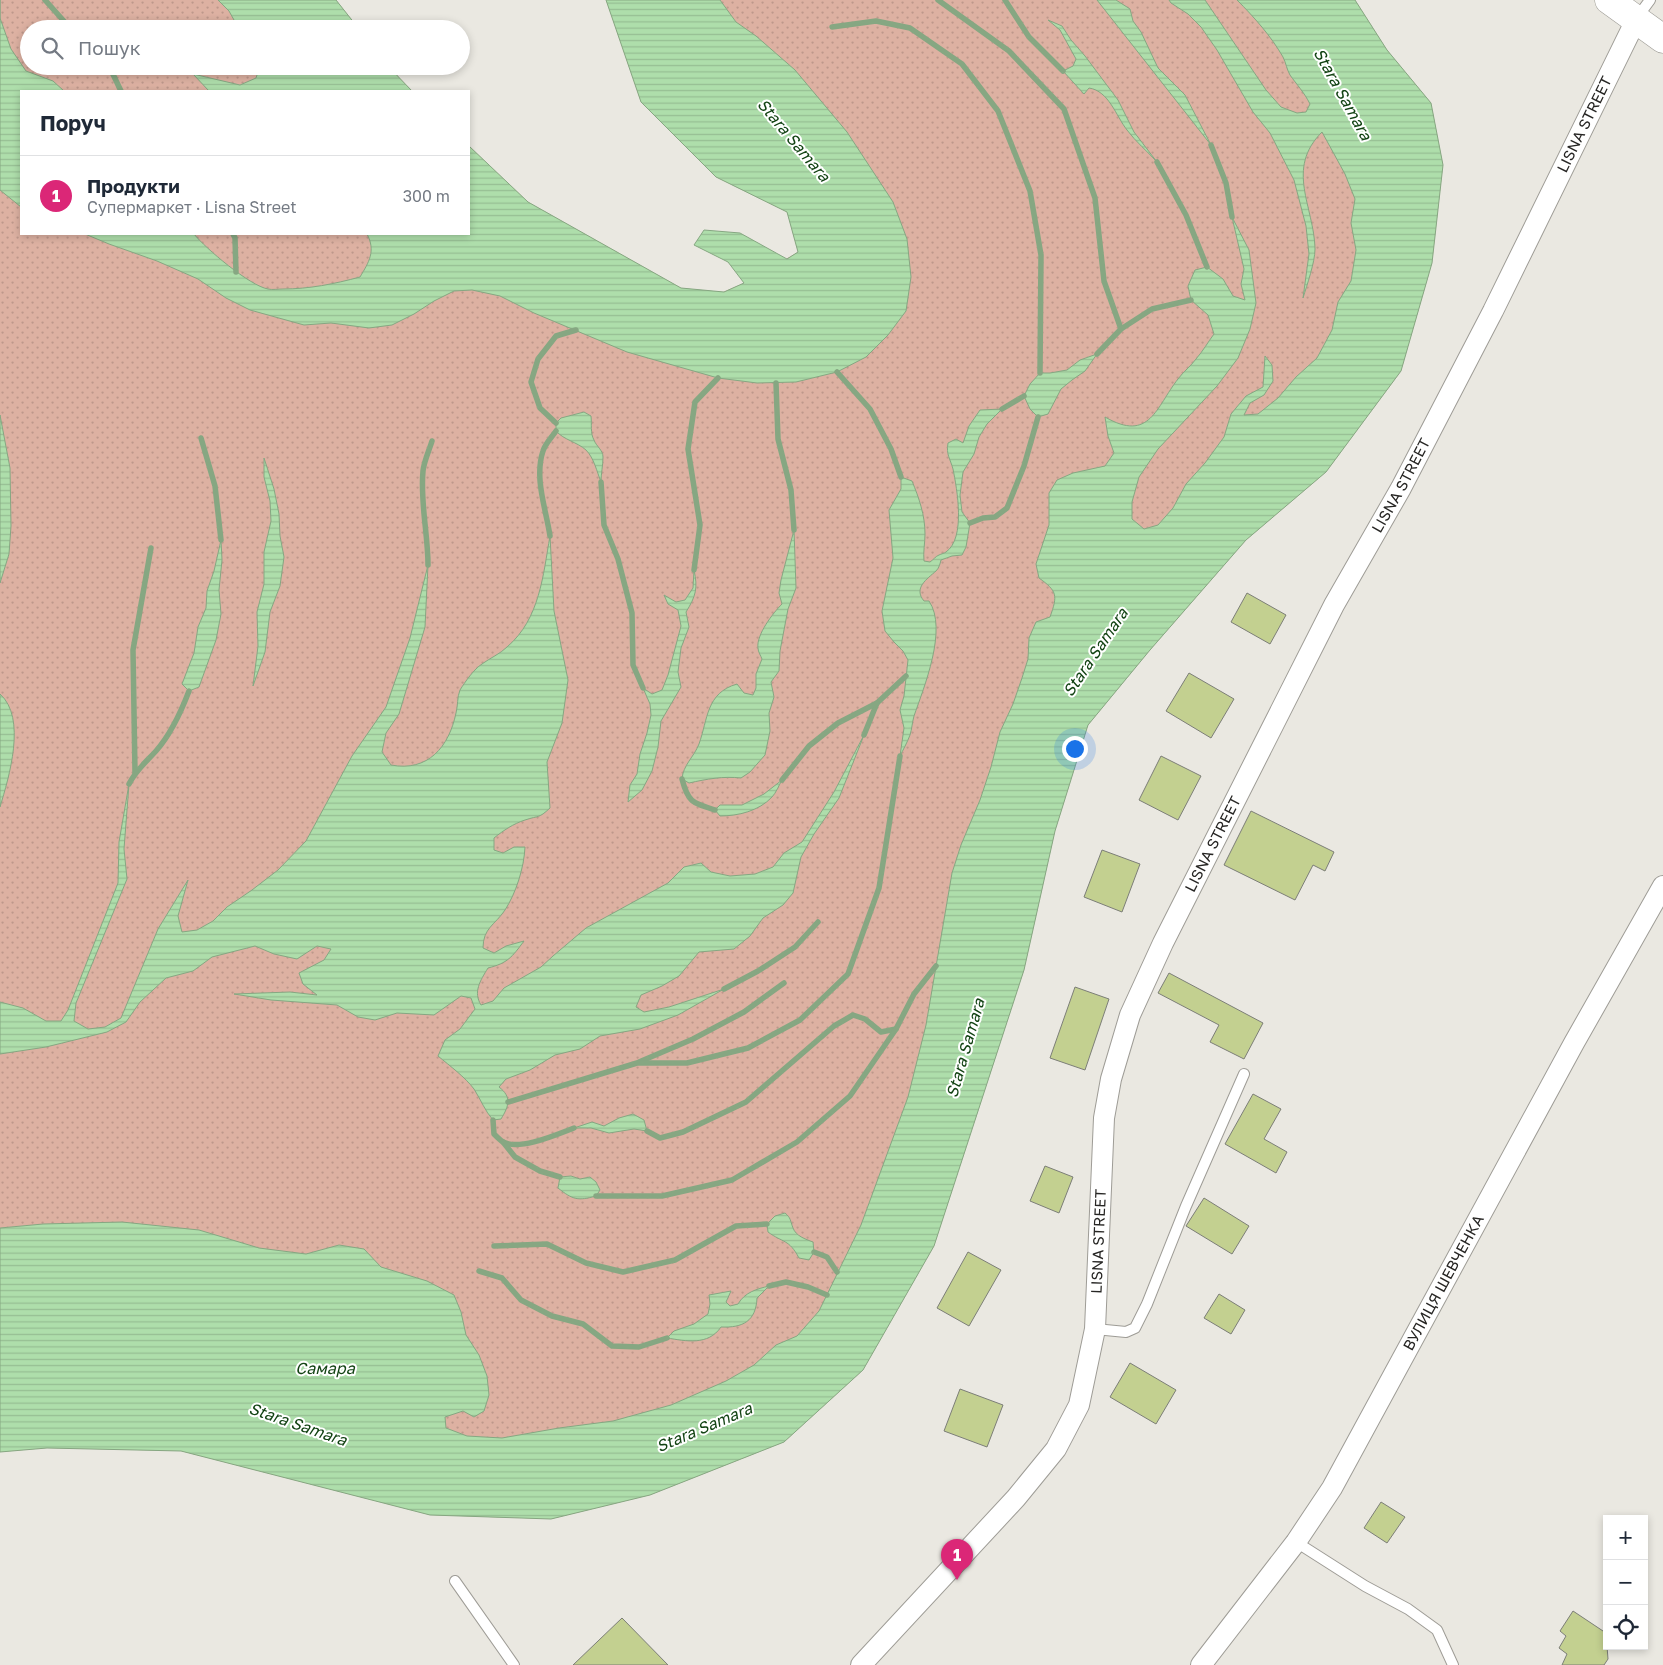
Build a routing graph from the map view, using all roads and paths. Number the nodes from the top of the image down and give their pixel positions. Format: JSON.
{"nodes":[{"id":1,"x":1608,"y":0,"type":"edge"},
{"id":2,"x":1643,"y":10,"type":"edge"},
{"id":3,"x":1663,"y":39,"type":"edge"},
{"id":4,"x":1663,"y":886,"type":"edge"},
{"id":5,"x":1244,"y":1074,"type":"dead end"},
{"id":6,"x":1095,"y":1328,"type":"junction"},
{"id":7,"x":1296,"y":1542,"type":"junction"},
{"id":8,"x":455,"y":1581,"type":"dead end"},
{"id":9,"x":514,"y":1665,"type":"edge"},
{"id":10,"x":861,"y":1665,"type":"edge"},
{"id":11,"x":1202,"y":1665,"type":"edge"},
{"id":12,"x":1454,"y":1665,"type":"edge"}],
"edges":[{"from":1,"to":2,"type":"street"},
{"from":2,"to":3,"type":"street"},
{"from":2,"to":6,"type":"street","name":"LISNA STREET"},
{"from":4,"to":7,"type":"street","name":"ВУЛИЦЯ ШЕВЧЕНКА"},
{"from":5,"to":6,"type":"lane"},
{"from":6,"to":10,"type":"street","name":"LISNA STREET"},
{"from":7,"to":11,"type":"street","name":"ВУЛИЦЯ ШЕВЧЕНКА"},
{"from":7,"to":12,"type":"lane"},
{"from":8,"to":9,"type":"lane"}]}
